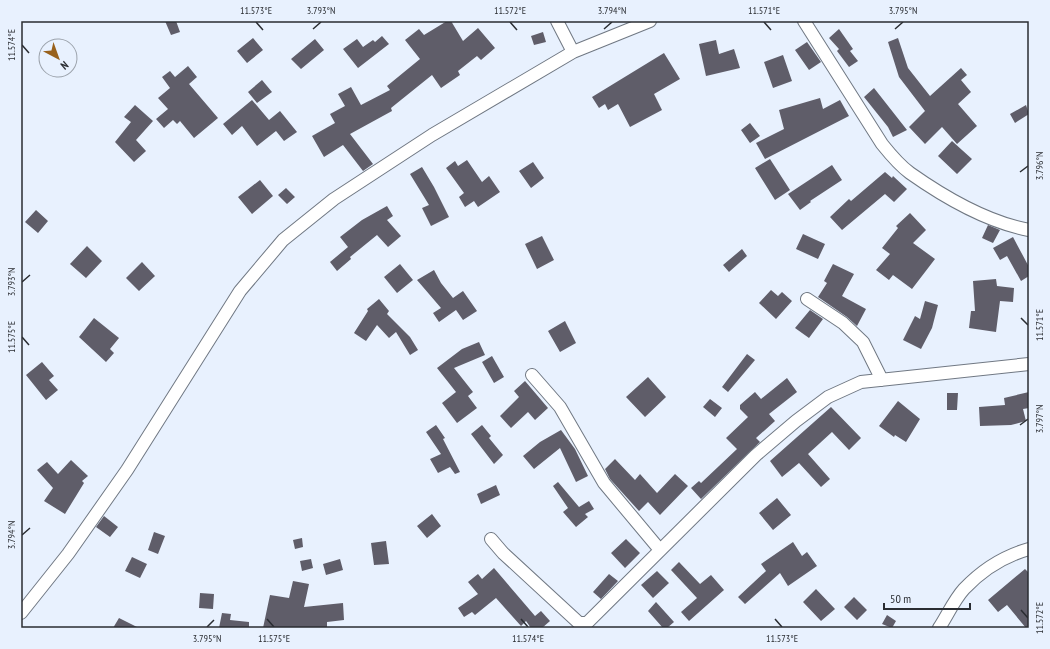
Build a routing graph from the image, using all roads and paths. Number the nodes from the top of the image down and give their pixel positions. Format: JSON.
{"nodes":[{"id":1,"x":557,"y":21,"type":"edge"},
{"id":2,"x":650,"y":21,"type":"edge"},
{"id":3,"x":804,"y":21,"type":"edge"},
{"id":4,"x":573,"y":52,"type":"junction"},
{"id":5,"x":1029,"y":230,"type":"edge"},
{"id":6,"x":808,"y":299,"type":"dead end"},
{"id":7,"x":1029,"y":364,"type":"edge"},
{"id":8,"x":532,"y":375,"type":"dead end"},
{"id":9,"x":882,"y":380,"type":"junction"},
{"id":10,"x":491,"y":539,"type":"dead end"},
{"id":11,"x":1029,"y":549,"type":"edge"},
{"id":12,"x":660,"y":550,"type":"junction"},
{"id":13,"x":21,"y":613,"type":"edge"},
{"id":14,"x":939,"y":628,"type":"edge"}],
"edges":[{"from":1,"to":4,"type":"street"},
{"from":2,"to":4,"type":"street"},
{"from":3,"to":5,"type":"street"},
{"from":4,"to":13,"type":"street"},
{"from":6,"to":9,"type":"street"},
{"from":7,"to":9,"type":"street"},
{"from":8,"to":12,"type":"street"},
{"from":9,"to":12,"type":"street"},
{"from":10,"to":12,"type":"street"},
{"from":11,"to":14,"type":"street"}]}
